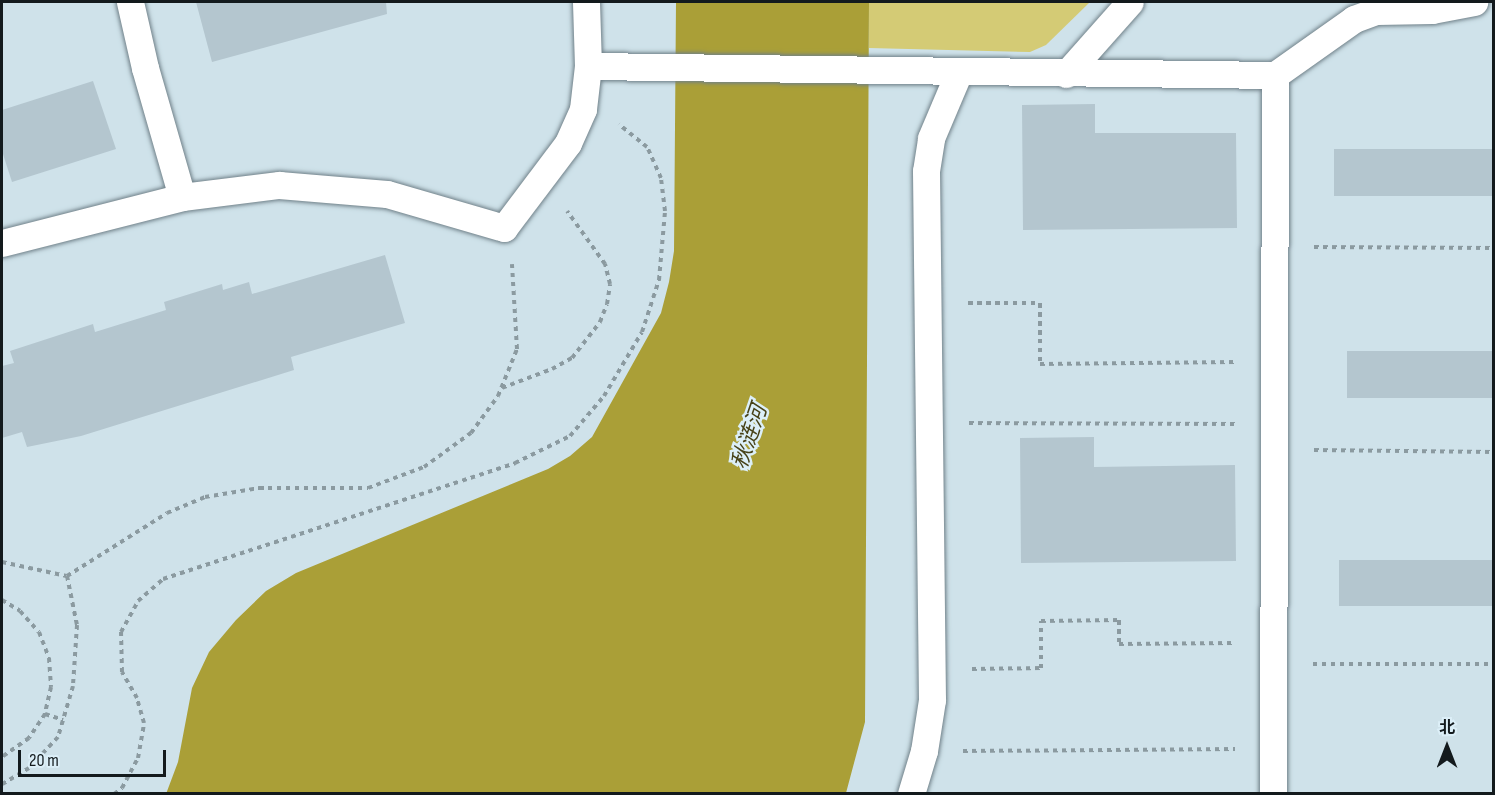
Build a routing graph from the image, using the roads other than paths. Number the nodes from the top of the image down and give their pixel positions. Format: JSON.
{"nodes":[{"id":1,"x":130,"y":2,"type":"edge"},
{"id":2,"x":586,"y":2,"type":"edge"},
{"id":3,"x":1130,"y":2,"type":"edge"},
{"id":4,"x":1474,"y":2,"type":"edge"},
{"id":5,"x":588,"y":66,"type":"junction"},
{"id":6,"x":959,"y":72,"type":"junction"},
{"id":7,"x":1066,"y":74,"type":"junction"},
{"id":8,"x":1275,"y":75,"type":"junction"},
{"id":9,"x":182,"y":197,"type":"junction"},
{"id":10,"x":2,"y":243,"type":"edge"},
{"id":11,"x":911,"y":794,"type":"edge"},
{"id":12,"x":1273,"y":794,"type":"edge"}],
"edges":[{"from":1,"to":9,"type":"lane"},
{"from":2,"to":5,"type":"lane"},
{"from":3,"to":7,"type":"lane"},
{"from":4,"to":8,"type":"lane"},
{"from":5,"to":6,"type":"lane"},
{"from":5,"to":9,"type":"lane"},
{"from":6,"to":7,"type":"lane"},
{"from":6,"to":11,"type":"lane"},
{"from":7,"to":8,"type":"lane"},
{"from":8,"to":12,"type":"lane"},
{"from":9,"to":10,"type":"lane"}]}
